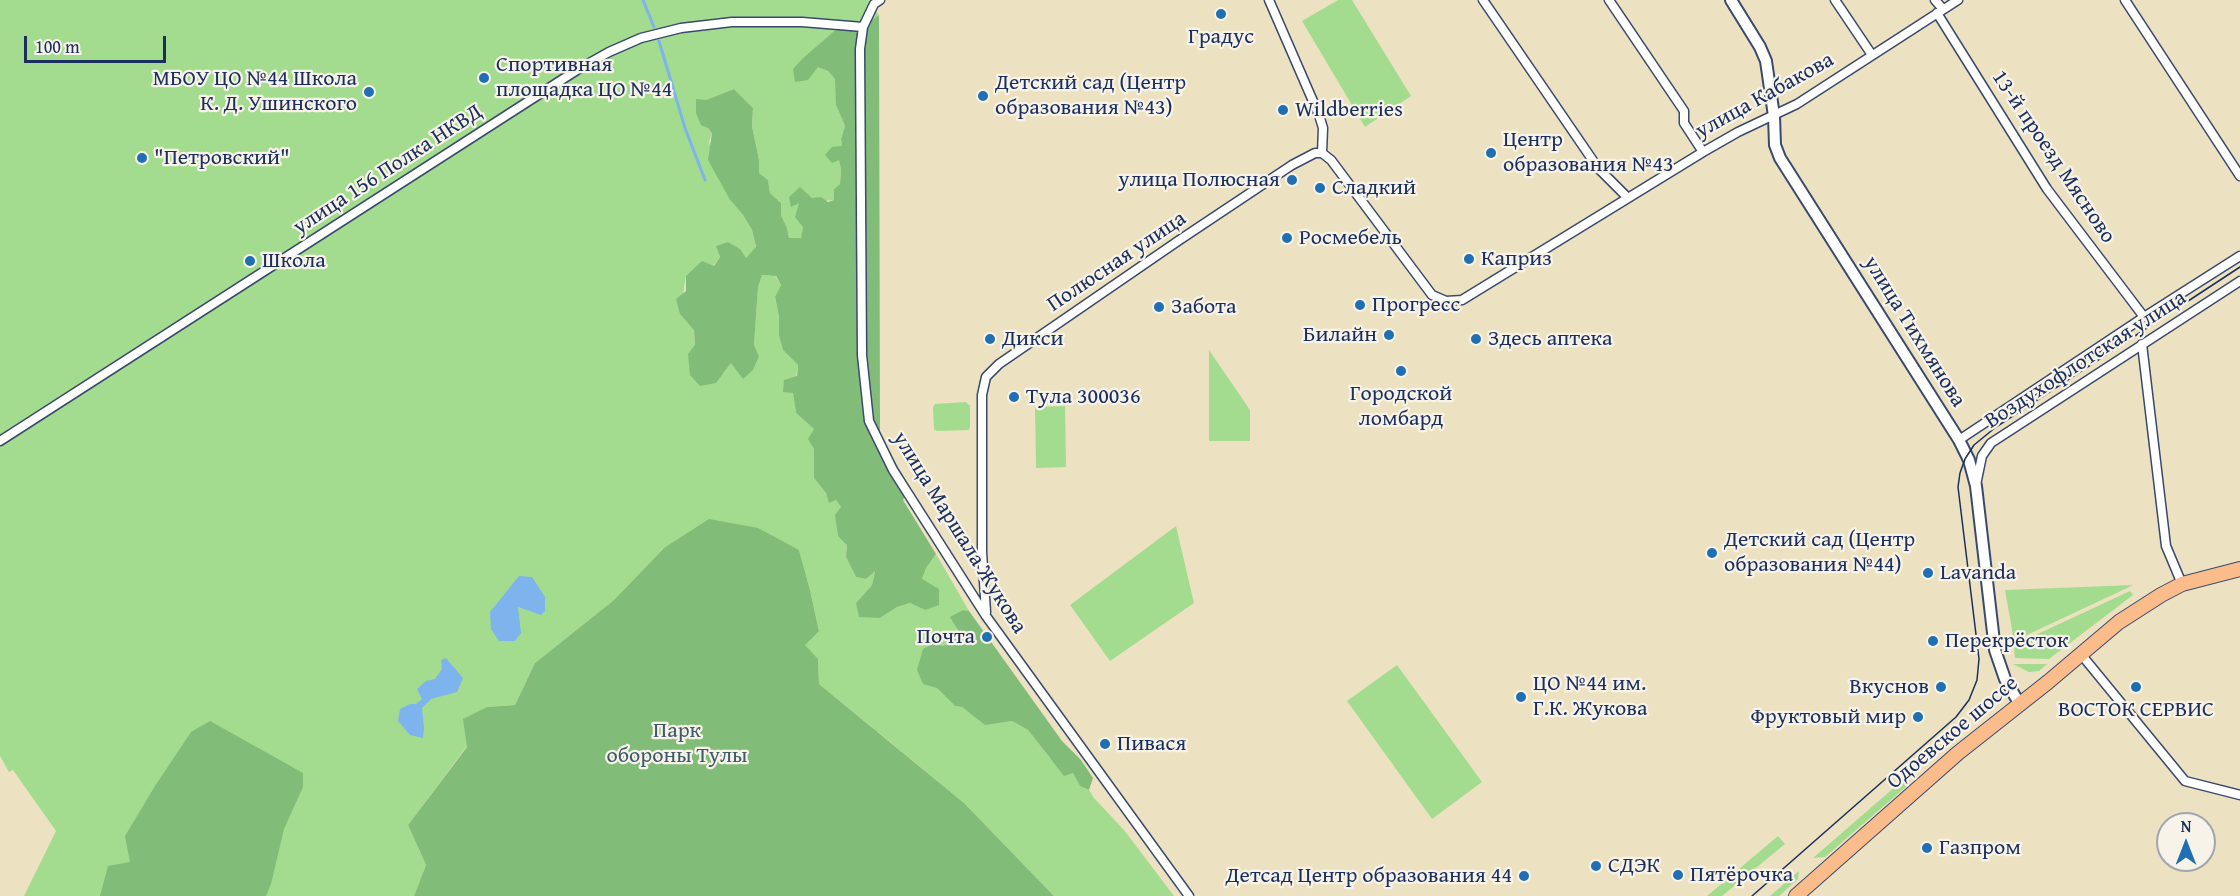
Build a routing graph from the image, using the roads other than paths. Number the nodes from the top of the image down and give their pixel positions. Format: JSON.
{"nodes":[{"id":1,"x":880,"y":0,"type":"edge"},
{"id":2,"x":1269,"y":0,"type":"edge"},
{"id":3,"x":1483,"y":0,"type":"edge"},
{"id":4,"x":1609,"y":0,"type":"edge"},
{"id":5,"x":1731,"y":0,"type":"edge"},
{"id":6,"x":1834,"y":0,"type":"edge"},
{"id":7,"x":1935,"y":0,"type":"edge"},
{"id":8,"x":1958,"y":0,"type":"edge"},
{"id":9,"x":2125,"y":0,"type":"edge"},
{"id":10,"x":1940,"y":11,"type":"junction"},
{"id":11,"x":863,"y":27,"type":"junction"},
{"id":12,"x":1872,"y":56,"type":"junction"},
{"id":13,"x":1774,"y":116,"type":"junction"},
{"id":14,"x":1702,"y":152,"type":"junction"},
{"id":15,"x":1322,"y":153,"type":"junction"},
{"id":16,"x":2240,"y":176,"type":"edge"},
{"id":17,"x":1628,"y":198,"type":"junction"},
{"id":18,"x":2240,"y":256,"type":"edge"},
{"id":19,"x":2240,"y":281,"type":"edge"},
{"id":20,"x":2144,"y":317,"type":"junction"},
{"id":21,"x":2142,"y":344,"type":"junction"},
{"id":22,"x":1959,"y":440,"type":"junction"},
{"id":23,"x":0,"y":441,"type":"edge"},
{"id":24,"x":1976,"y":486,"type":"junction"},
{"id":25,"x":2240,"y":569,"type":"edge"},
{"id":26,"x":2182,"y":584,"type":"junction"},
{"id":27,"x":986,"y":616,"type":"junction"},
{"id":28,"x":2080,"y":653,"type":"junction"},
{"id":29,"x":2019,"y":703,"type":"junction"},
{"id":30,"x":2240,"y":795,"type":"edge"},
{"id":31,"x":1189,"y":896,"type":"edge"},
{"id":32,"x":1796,"y":896,"type":"edge"}],
"edges":[{"from":1,"to":11,"type":"street"},
{"from":2,"to":15,"type":"street"},
{"from":3,"to":17,"type":"street"},
{"from":4,"to":14,"type":"street"},
{"from":5,"to":13,"type":"street","name":"улица Тихмянова"},
{"from":6,"to":12,"type":"street"},
{"from":7,"to":10,"type":"street","name":"13-й проезд Мясново"},
{"from":8,"to":10,"type":"street","name":"улица Кабакова"},
{"from":9,"to":16,"type":"street"},
{"from":10,"to":12,"type":"street","name":"улица Кабакова"},
{"from":10,"to":20,"type":"street","name":"13-й проезд Мясново"},
{"from":11,"to":23,"type":"street","name":"улица 156 Полка НКВД"},
{"from":11,"to":27,"type":"street","name":"улица Маршала Жукова"},
{"from":12,"to":13,"type":"street","name":"улица Кабакова"},
{"from":13,"to":14,"type":"street","name":"улица Кабакова"},
{"from":13,"to":22,"type":"street","name":"улица Тихмянова"},
{"from":14,"to":17,"type":"street","name":"улица Кабакова"},
{"from":15,"to":17,"type":"street","name":"улица Кабакова"},
{"from":15,"to":27,"type":"street","name":"Полюсная улица"},
{"from":18,"to":20,"type":"street","name":"Воздухофлотская улица"},
{"from":19,"to":21,"type":"street","name":"Воздухофлотская улица"},
{"from":20,"to":22,"type":"street","name":"Воздухофлотская улица"},
{"from":21,"to":24,"type":"street","name":"Воздухофлотская улица"},
{"from":21,"to":26,"type":"street"},
{"from":22,"to":24,"type":"street","name":"улица Тихмянова"},
{"from":24,"to":29,"type":"street","name":"улица Тихмянова"},
{"from":25,"to":26,"type":"main road","name":"Одоевское шоссе"},
{"from":26,"to":28,"type":"main road","name":"Одоевское шоссе"},
{"from":27,"to":31,"type":"street","name":"улица Маршала Жукова"},
{"from":28,"to":29,"type":"main road","name":"Одоевское шоссе"},
{"from":28,"to":30,"type":"street"},
{"from":29,"to":32,"type":"main road","name":"Одоевское шоссе"}]}
